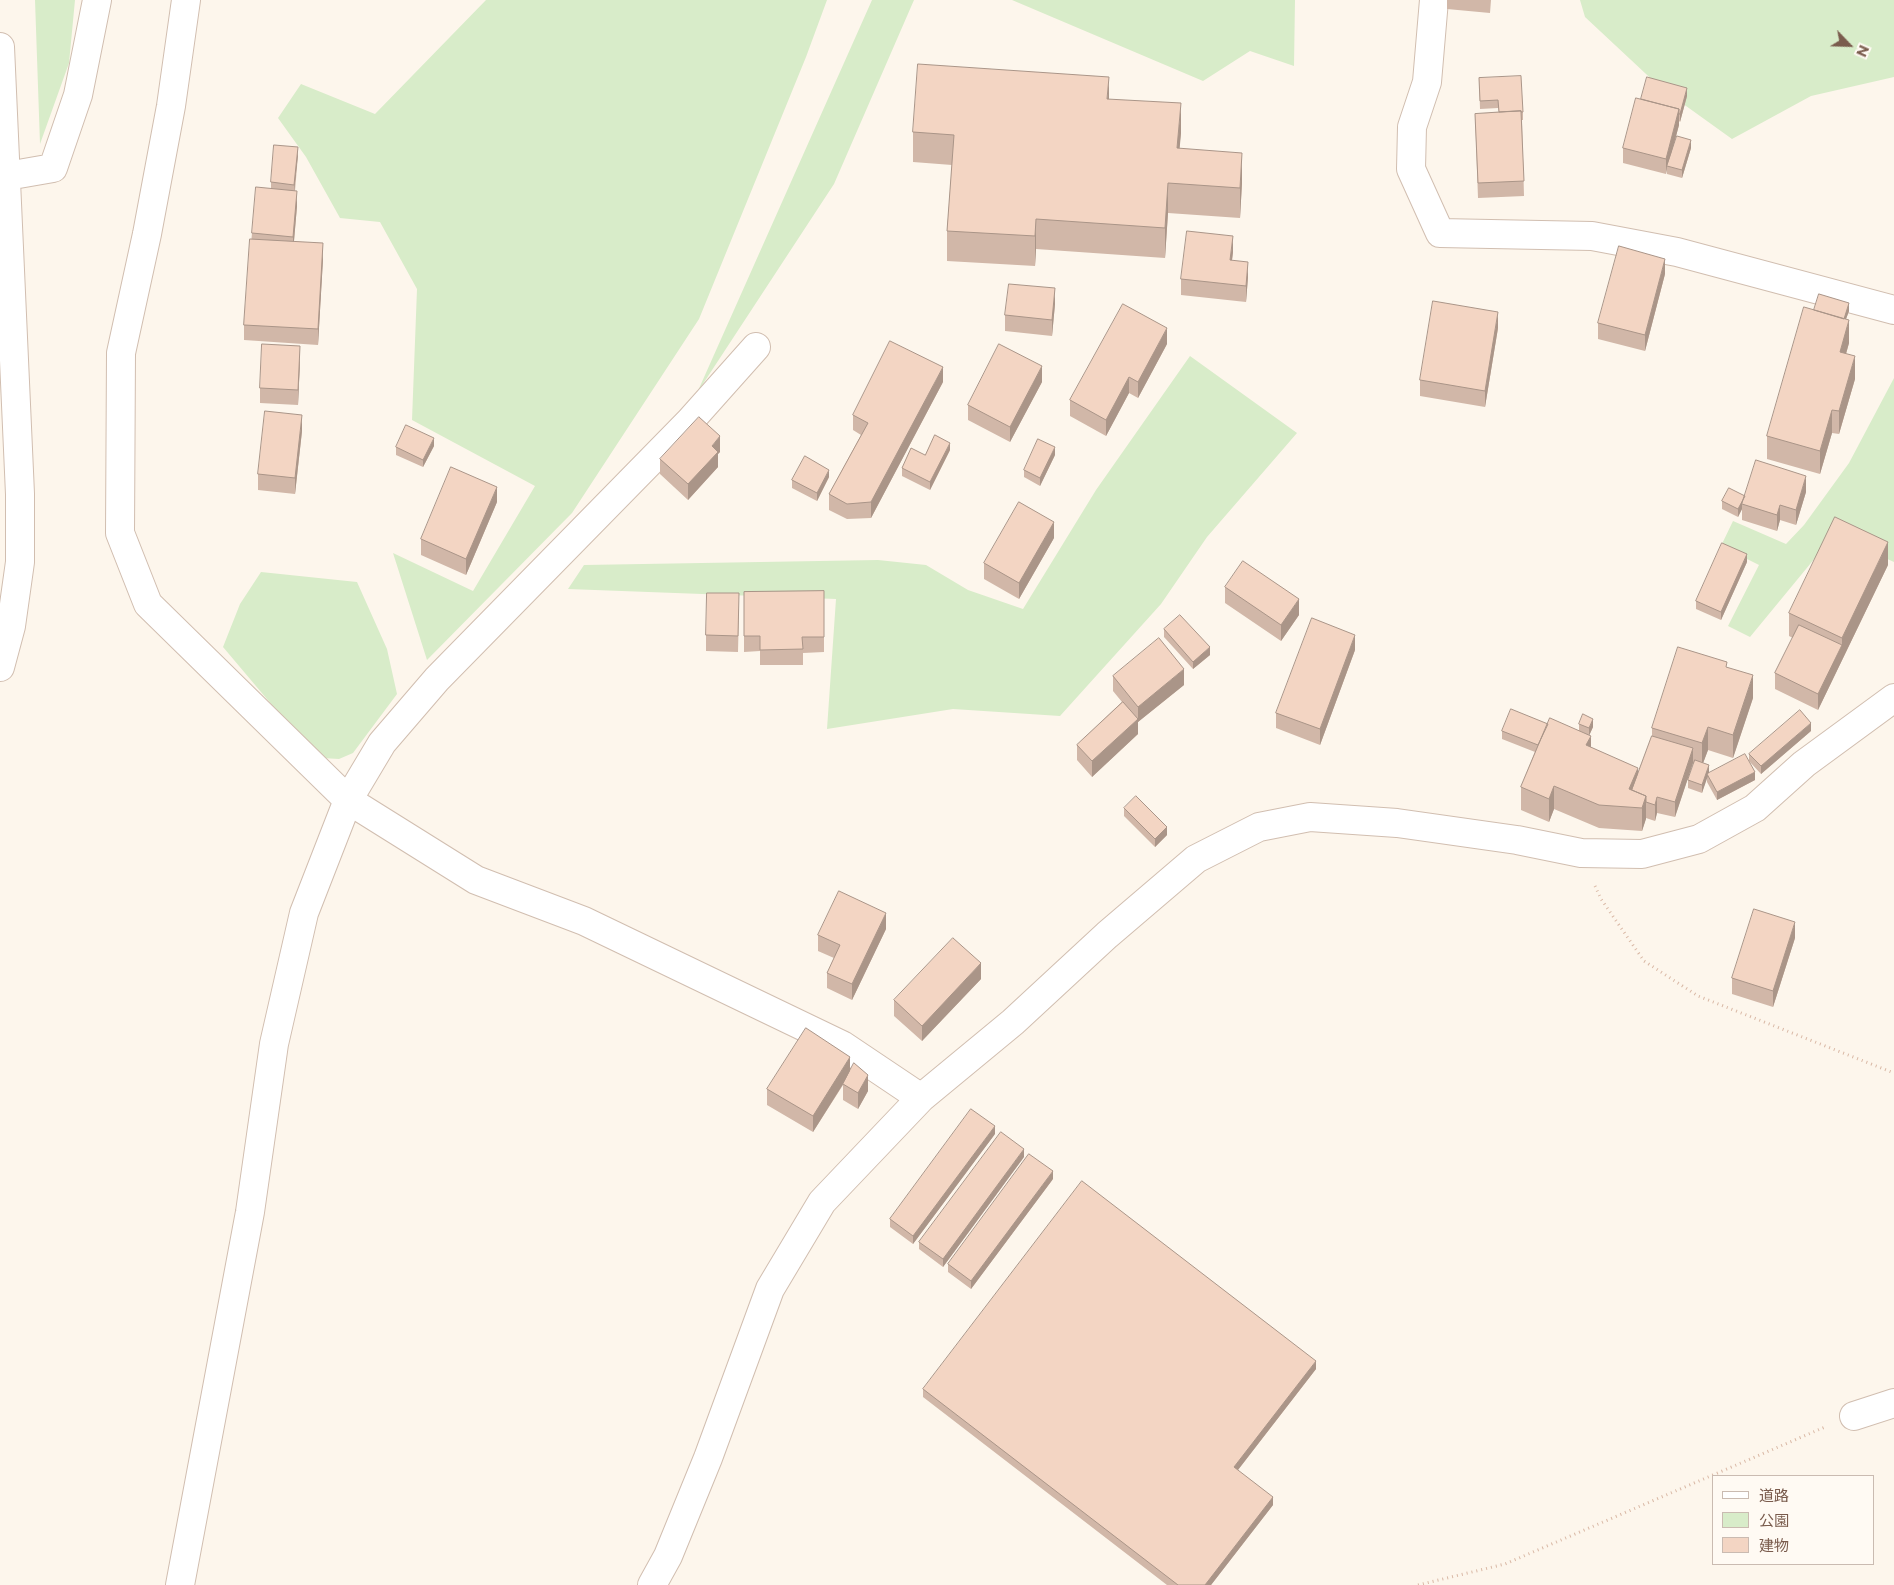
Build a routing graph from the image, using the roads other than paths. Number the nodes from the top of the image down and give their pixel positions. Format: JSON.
{"nodes":[{"id":1,"x":97,"y":0,"type":"edge"},
{"id":2,"x":186,"y":0,"type":"edge"},
{"id":3,"x":1434,"y":0,"type":"edge"},
{"id":4,"x":0,"y":47,"type":"edge"},
{"id":5,"x":7,"y":176,"type":"junction"},
{"id":6,"x":1894,"y":310,"type":"edge"},
{"id":7,"x":756,"y":348,"type":"dead end"},
{"id":8,"x":0,"y":667,"type":"edge"},
{"id":9,"x":1894,"y":698,"type":"edge"},
{"id":10,"x":348,"y":800,"type":"junction"},
{"id":11,"x":921,"y":1098,"type":"junction"},
{"id":12,"x":1894,"y":1403,"type":"edge"},
{"id":13,"x":1854,"y":1416,"type":"road end"},
{"id":14,"x":180,"y":1585,"type":"edge"},
{"id":15,"x":652,"y":1585,"type":"edge"}],
"edges":[{"from":1,"to":5,"type":"street"},
{"from":2,"to":10,"type":"street"},
{"from":3,"to":6,"type":"street"},
{"from":4,"to":5,"type":"street"},
{"from":5,"to":8,"type":"street"},
{"from":7,"to":10,"type":"street"},
{"from":9,"to":11,"type":"street"},
{"from":10,"to":11,"type":"street"},
{"from":10,"to":14,"type":"street"},
{"from":11,"to":15,"type":"street"},
{"from":12,"to":13,"type":"street"}]}
